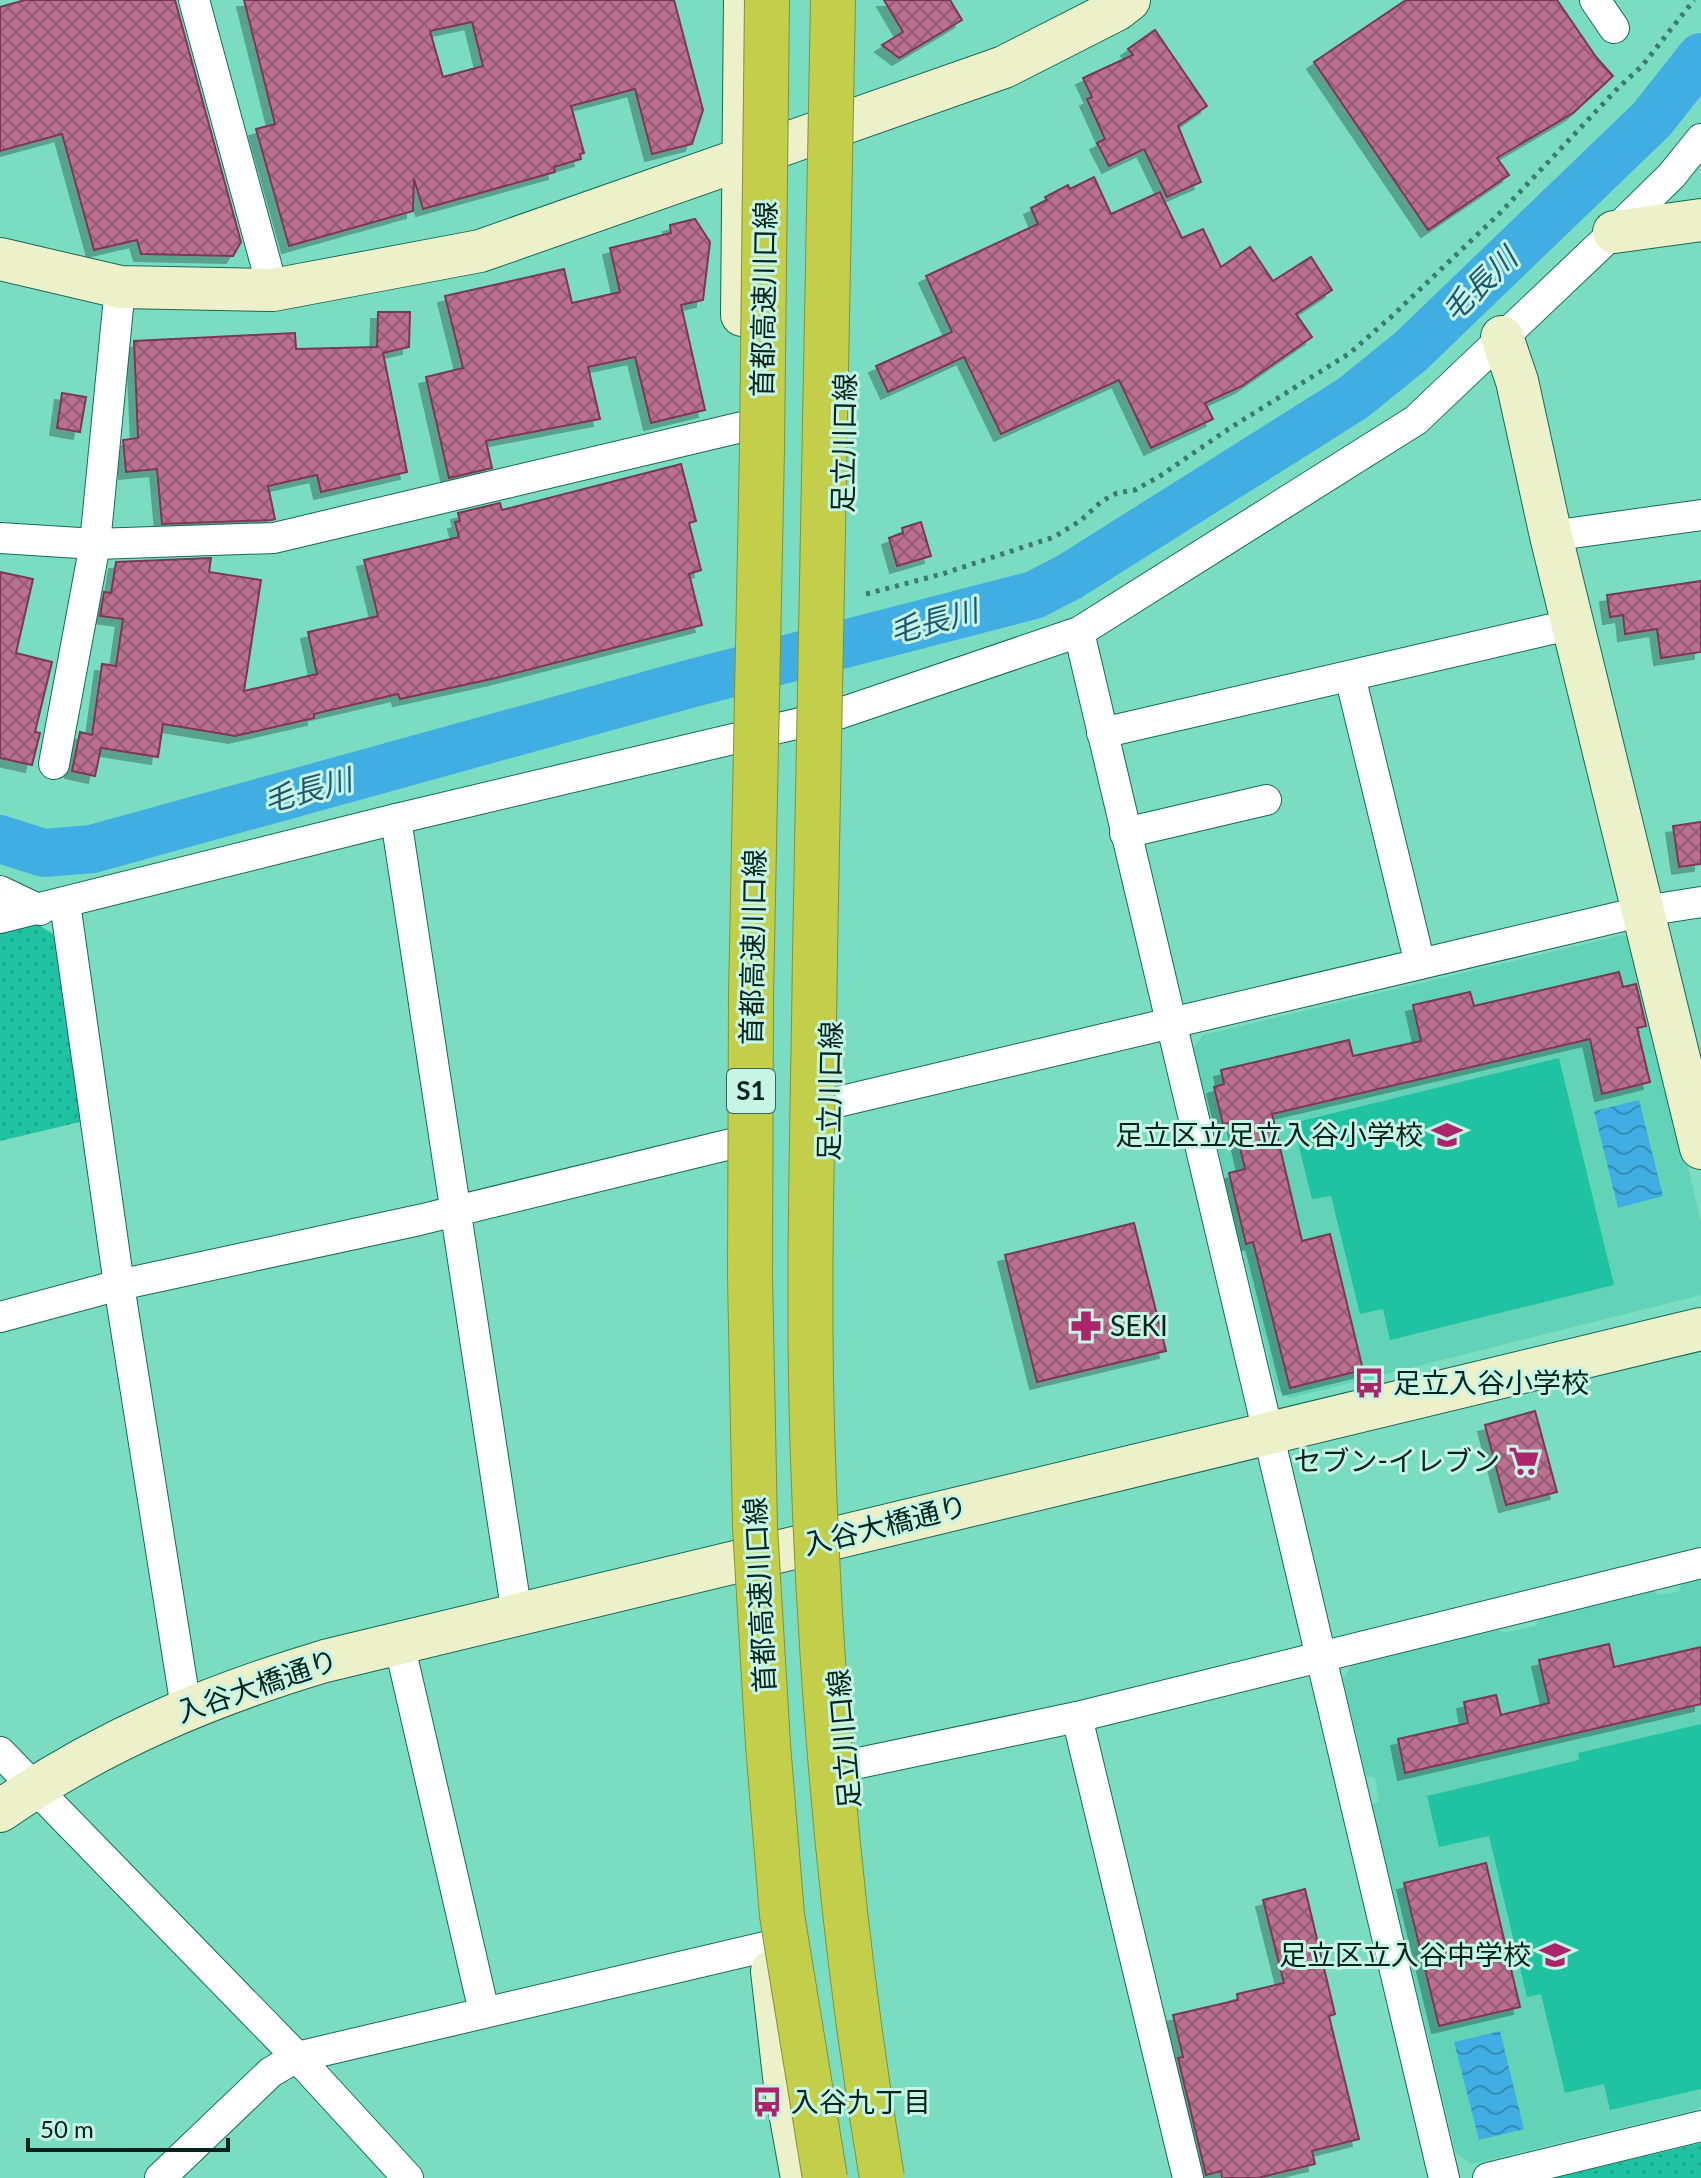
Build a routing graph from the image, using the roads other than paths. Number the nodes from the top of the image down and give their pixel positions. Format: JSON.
{"nodes":[{"id":1,"x":194,"y":0,"type":"edge"},
{"id":2,"x":745,"y":0,"type":"edge"},
{"id":3,"x":767,"y":0,"type":"edge"},
{"id":4,"x":812,"y":0,"type":"edge"},
{"id":5,"x":833,"y":0,"type":"edge"},
{"id":6,"x":852,"y":0,"type":"edge"},
{"id":7,"x":1129,"y":0,"type":"edge"},
{"id":8,"x":1595,"y":0,"type":"edge"},
{"id":9,"x":1614,"y":28,"type":"dead end"},
{"id":10,"x":850,"y":120,"type":"junction"},
{"id":11,"x":1701,"y":139,"type":"edge"},
{"id":12,"x":742,"y":158,"type":"junction"},
{"id":13,"x":1701,"y":220,"type":"edge"},
{"id":14,"x":1614,"y":232,"type":"junction"},
{"id":15,"x":0,"y":259,"type":"edge"},
{"id":16,"x":120,"y":287,"type":"junction"},
{"id":17,"x":273,"y":290,"type":"junction"},
{"id":18,"x":1502,"y":337,"type":"junction"},
{"id":19,"x":742,"y":427,"type":"junction"},
{"id":20,"x":1701,"y":515,"type":"edge"},
{"id":21,"x":1551,"y":536,"type":"junction"},
{"id":22,"x":0,"y":538,"type":"edge"},
{"id":23,"x":95,"y":544,"type":"junction"},
{"id":24,"x":820,"y":547,"type":"junction"},
{"id":25,"x":1573,"y":624,"type":"junction"},
{"id":26,"x":1079,"y":632,"type":"junction"},
{"id":27,"x":1350,"y":676,"type":"junction"},
{"id":28,"x":838,"y":714,"type":"junction"},
{"id":29,"x":1102,"y":733,"type":"junction"},
{"id":30,"x":736,"y":737,"type":"junction"},
{"id":31,"x":54,"y":764,"type":"dead end"},
{"id":32,"x":1266,"y":800,"type":"dead end"},
{"id":33,"x":396,"y":819,"type":"junction"},
{"id":34,"x":1125,"y":833,"type":"junction"},
{"id":35,"x":0,"y":891,"type":"edge"},
{"id":36,"x":1701,"y":902,"type":"edge"},
{"id":37,"x":53,"y":906,"type":"junction"},
{"id":38,"x":1644,"y":911,"type":"junction"},
{"id":39,"x":0,"y":918,"type":"edge"},
{"id":40,"x":1420,"y":964,"type":"junction"},
{"id":41,"x":751,"y":996,"type":"junction"},
{"id":42,"x":1169,"y":1022,"type":"junction"},
{"id":43,"x":829,"y":1104,"type":"junction"},
{"id":44,"x":731,"y":1144,"type":"junction"},
{"id":45,"x":1701,"y":1148,"type":"edge"},
{"id":46,"x":455,"y":1211,"type":"junction"},
{"id":47,"x":119,"y":1285,"type":"junction"},
{"id":48,"x":0,"y":1317,"type":"edge"},
{"id":49,"x":1701,"y":1329,"type":"edge"},
{"id":50,"x":1268,"y":1432,"type":"junction"},
{"id":51,"x":833,"y":1538,"type":"junction"},
{"id":52,"x":737,"y":1562,"type":"junction"},
{"id":53,"x":1701,"y":1563,"type":"edge"},
{"id":54,"x":517,"y":1615,"type":"junction"},
{"id":55,"x":399,"y":1643,"type":"junction"},
{"id":56,"x":1322,"y":1655,"type":"junction"},
{"id":57,"x":186,"y":1708,"type":"junction"},
{"id":58,"x":1077,"y":1717,"type":"junction"},
{"id":59,"x":0,"y":1752,"type":"edge"},
{"id":60,"x":845,"y":1766,"type":"junction"},
{"id":61,"x":35,"y":1786,"type":"junction"},
{"id":62,"x":0,"y":1811,"type":"edge"},
{"id":63,"x":769,"y":1946,"type":"junction"},
{"id":64,"x":484,"y":2012,"type":"junction"},
{"id":65,"x":297,"y":2057,"type":"junction"},
{"id":66,"x":1701,"y":2126,"type":"edge"},
{"id":67,"x":160,"y":2178,"type":"edge"},
{"id":68,"x":408,"y":2178,"type":"edge"},
{"id":69,"x":802,"y":2178,"type":"edge"},
{"id":70,"x":825,"y":2178,"type":"edge"},
{"id":71,"x":848,"y":2178,"type":"edge"},
{"id":72,"x":882,"y":2178,"type":"edge"},
{"id":73,"x":901,"y":2178,"type":"edge"},
{"id":74,"x":1188,"y":2178,"type":"edge"},
{"id":75,"x":1444,"y":2178,"type":"edge"},
{"id":76,"x":1488,"y":2178,"type":"edge"}],
"edges":[{"from":1,"to":17,"type":"street"},
{"from":2,"to":12,"type":"main road"},
{"from":3,"to":41,"type":"highway","name":"首都高速川口線","number":"S1","bridge":true},
{"from":4,"to":24,"type":"highway","bridge":true},
{"from":5,"to":24,"type":"highway","name":"首都高速川口線","number":"S1","bridge":true},
{"from":6,"to":10,"type":"main road","name":"足立川口線"},
{"from":7,"to":10,"type":"main road"},
{"from":8,"to":9,"type":"street"},
{"from":10,"to":12,"type":"main road"},
{"from":10,"to":28,"type":"main road","name":"足立川口線"},
{"from":11,"to":14,"type":"street"},
{"from":12,"to":17,"type":"main road"},
{"from":12,"to":19,"type":"main road"},
{"from":13,"to":14,"type":"main road"},
{"from":14,"to":18,"type":"street"},
{"from":15,"to":16,"type":"main road"},
{"from":16,"to":17,"type":"main road"},
{"from":16,"to":23,"type":"street"},
{"from":18,"to":21,"type":"main road"},
{"from":18,"to":26,"type":"street"},
{"from":19,"to":23,"type":"street"},
{"from":19,"to":30,"type":"main road"},
{"from":20,"to":21,"type":"street"},
{"from":21,"to":25,"type":"main road"},
{"from":22,"to":23,"type":"street"},
{"from":23,"to":31,"type":"street"},
{"from":24,"to":72,"type":"highway","name":"首都高速川口線","number":"S1","bridge":true},
{"from":25,"to":27,"type":"street"},
{"from":25,"to":38,"type":"main road"},
{"from":26,"to":28,"type":"street"},
{"from":26,"to":29,"type":"street"},
{"from":27,"to":29,"type":"street"},
{"from":27,"to":40,"type":"street"},
{"from":28,"to":30,"type":"street"},
{"from":28,"to":43,"type":"main road","name":"足立川口線"},
{"from":29,"to":34,"type":"street"},
{"from":30,"to":33,"type":"street"},
{"from":30,"to":44,"type":"main road"},
{"from":32,"to":34,"type":"street"},
{"from":33,"to":37,"type":"street"},
{"from":33,"to":46,"type":"street"},
{"from":34,"to":42,"type":"street"},
{"from":35,"to":37,"type":"street"},
{"from":36,"to":38,"type":"street"},
{"from":37,"to":39,"type":"street"},
{"from":37,"to":47,"type":"street"},
{"from":38,"to":40,"type":"street"},
{"from":38,"to":45,"type":"main road"},
{"from":40,"to":42,"type":"street"},
{"from":41,"to":70,"type":"highway","name":"首都高速川口線","number":"S1","bridge":true},
{"from":41,"to":71,"type":"highway","bridge":true},
{"from":42,"to":43,"type":"street"},
{"from":42,"to":50,"type":"street"},
{"from":43,"to":51,"type":"main road","name":"足立川口線"},
{"from":44,"to":46,"type":"street"},
{"from":44,"to":52,"type":"main road"},
{"from":46,"to":47,"type":"street"},
{"from":46,"to":54,"type":"street"},
{"from":47,"to":48,"type":"street"},
{"from":47,"to":57,"type":"street"},
{"from":49,"to":50,"type":"main road","name":"入谷大橋通り"},
{"from":50,"to":51,"type":"main road","name":"入谷大橋通り"},
{"from":50,"to":56,"type":"street"},
{"from":51,"to":52,"type":"main road","name":"入谷大橋通り"},
{"from":51,"to":60,"type":"main road","name":"足立川口線"},
{"from":52,"to":54,"type":"main road","name":"入谷大橋通り"},
{"from":52,"to":63,"type":"main road"},
{"from":53,"to":56,"type":"street"},
{"from":54,"to":55,"type":"main road","name":"入谷大橋通り"},
{"from":55,"to":57,"type":"main road","name":"入谷大橋通り"},
{"from":55,"to":64,"type":"street"},
{"from":56,"to":58,"type":"street"},
{"from":56,"to":75,"type":"street"},
{"from":57,"to":61,"type":"main road","name":"入谷大橋通り"},
{"from":58,"to":60,"type":"street"},
{"from":58,"to":74,"type":"street"},
{"from":59,"to":61,"type":"street"},
{"from":60,"to":73,"type":"main road","name":"足立川口線"},
{"from":61,"to":62,"type":"main road","name":"入谷大橋通り"},
{"from":61,"to":65,"type":"street"},
{"from":63,"to":64,"type":"street"},
{"from":63,"to":69,"type":"main road"},
{"from":64,"to":65,"type":"street"},
{"from":65,"to":67,"type":"street"},
{"from":65,"to":68,"type":"street"},
{"from":66,"to":76,"type":"street"}]}
